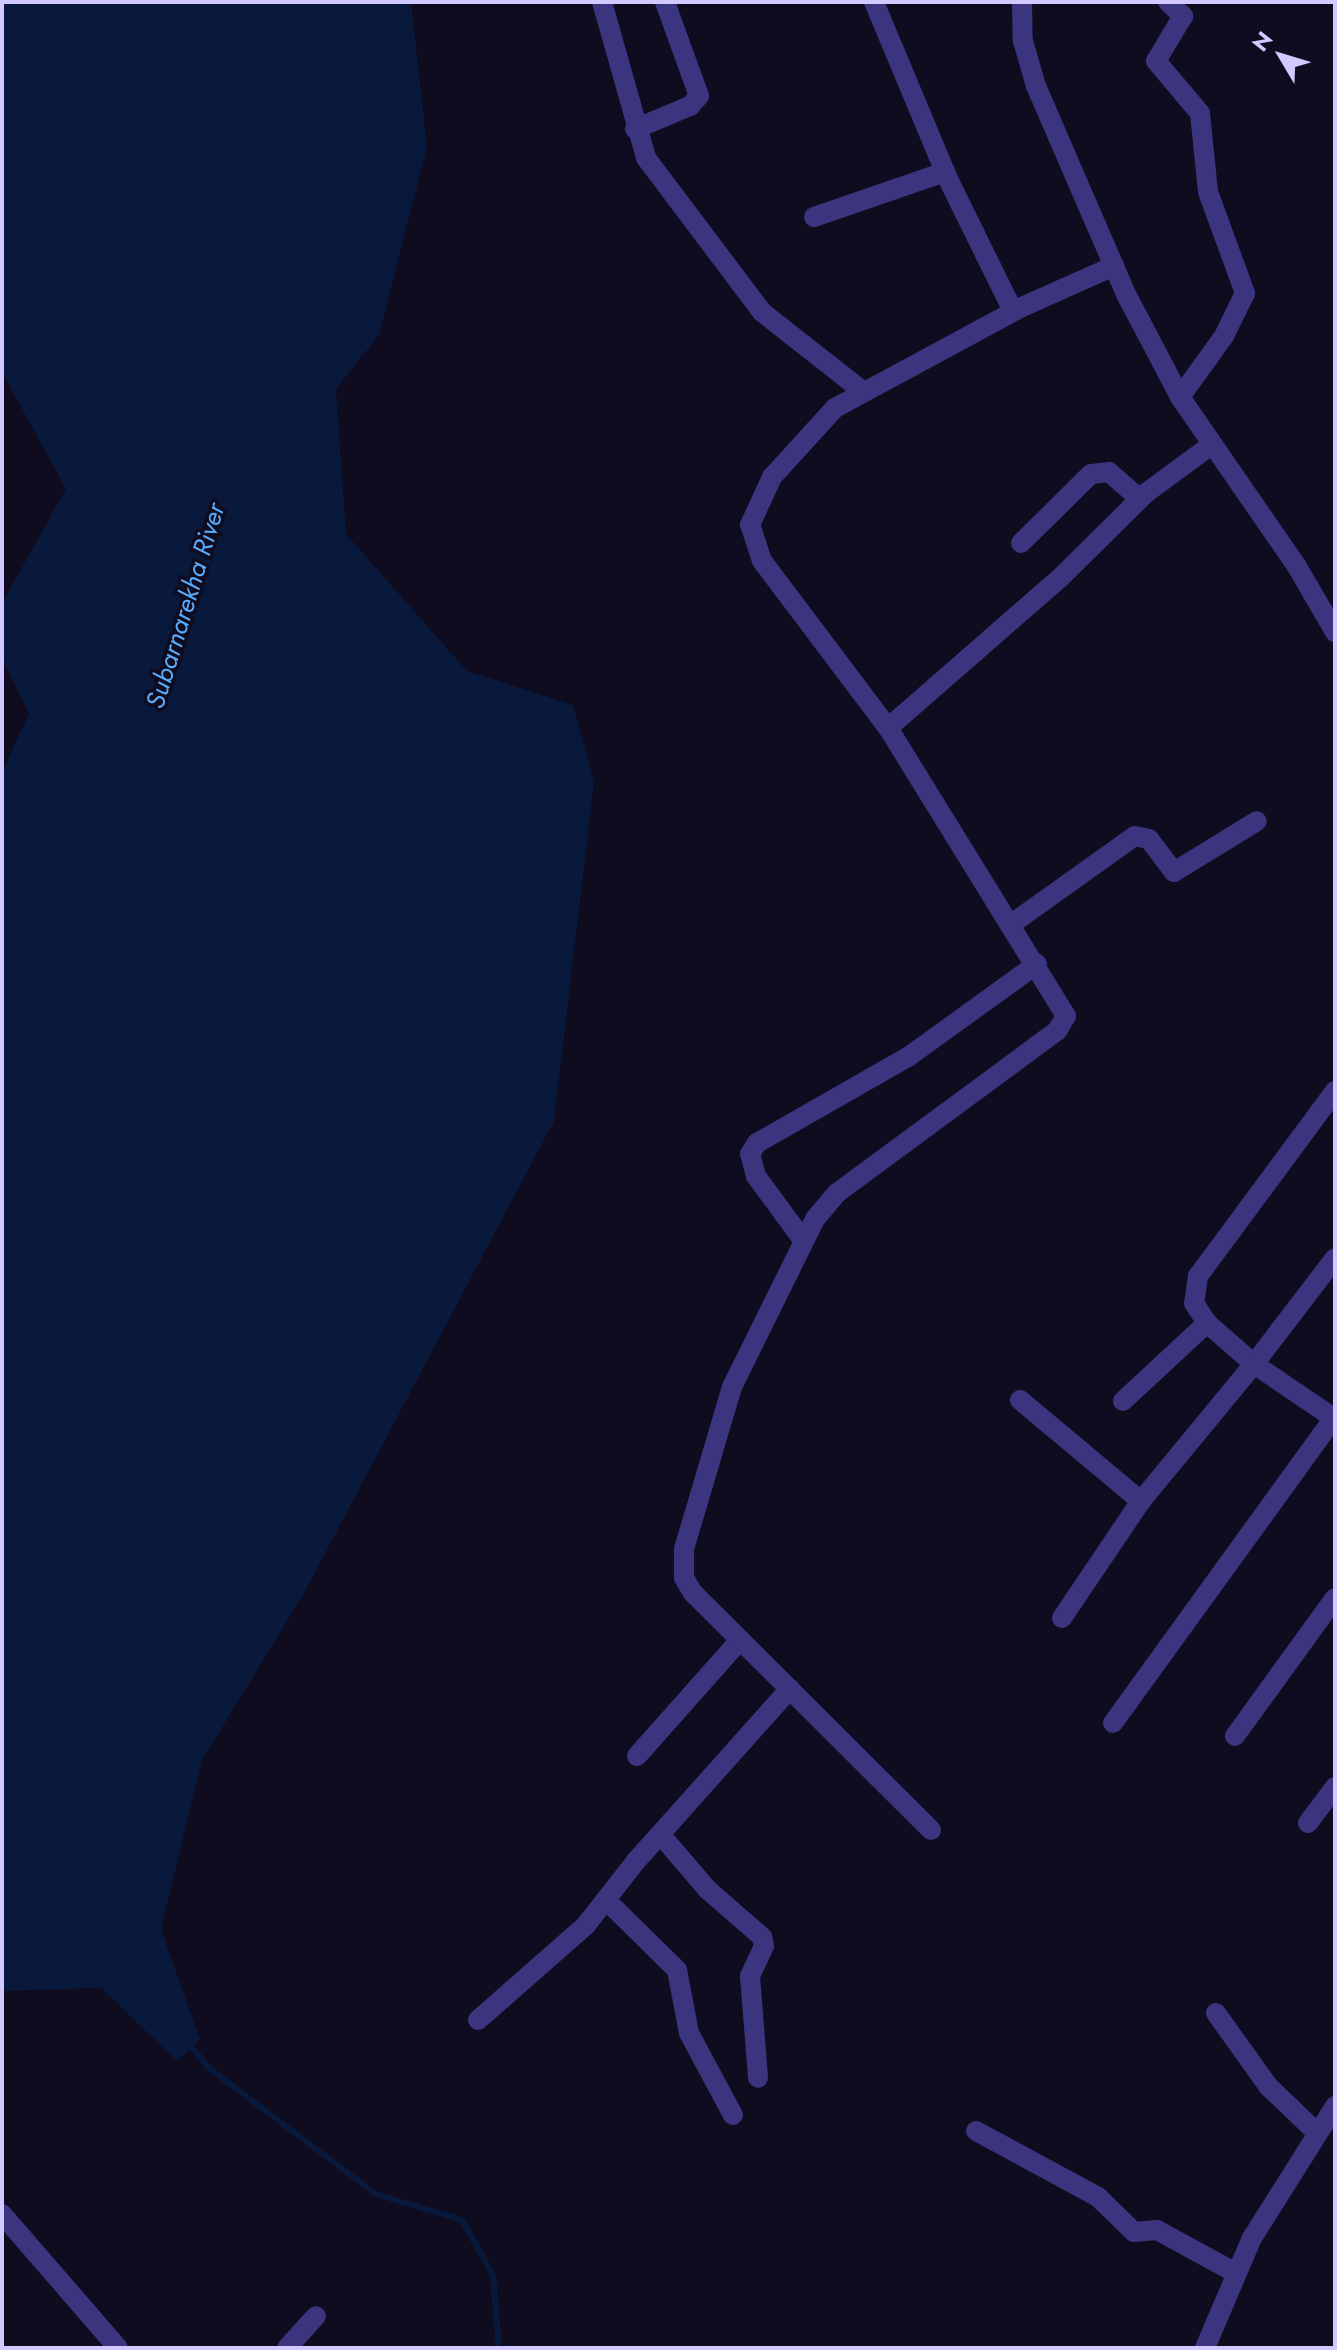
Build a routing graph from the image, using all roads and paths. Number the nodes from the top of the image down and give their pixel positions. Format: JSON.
{"nodes":[{"id":1,"x":602,"y":2,"type":"edge"},
{"id":2,"x":665,"y":2,"type":"edge"},
{"id":3,"x":874,"y":2,"type":"edge"},
{"id":4,"x":1022,"y":2,"type":"edge"},
{"id":5,"x":1168,"y":2,"type":"edge"},
{"id":6,"x":635,"y":129,"type":"junction"},
{"id":7,"x":945,"y":172,"type":"junction"},
{"id":8,"x":814,"y":217,"type":"dead end"},
{"id":9,"x":1114,"y":266,"type":"junction"},
{"id":10,"x":1013,"y":311,"type":"junction"},
{"id":11,"x":861,"y":390,"type":"junction"},
{"id":12,"x":1180,"y":397,"type":"junction"},
{"id":13,"x":1211,"y":445,"type":"junction"},
{"id":14,"x":1140,"y":499,"type":"junction"},
{"id":15,"x":1021,"y":543,"type":"dead end"},
{"id":16,"x":1335,"y":632,"type":"edge"},
{"id":17,"x":888,"y":728,"type":"junction"},
{"id":18,"x":1257,"y":821,"type":"dead end"},
{"id":19,"x":1010,"y":925,"type":"junction"},
{"id":20,"x":1037,"y":964,"type":"junction"},
{"id":21,"x":1335,"y":1091,"type":"edge"},
{"id":22,"x":803,"y":1240,"type":"junction"},
{"id":23,"x":1335,"y":1258,"type":"edge"},
{"id":24,"x":1207,"y":1323,"type":"junction"},
{"id":25,"x":1254,"y":1364,"type":"junction"},
{"id":26,"x":1020,"y":1400,"type":"dead end"},
{"id":27,"x":1123,"y":1401,"type":"dead end"},
{"id":28,"x":1335,"y":1418,"type":"edge"},
{"id":29,"x":1141,"y":1501,"type":"junction"},
{"id":30,"x":1335,"y":1598,"type":"edge"},
{"id":31,"x":1062,"y":1618,"type":"dead end"},
{"id":32,"x":740,"y":1640,"type":"junction"},
{"id":33,"x":790,"y":1689,"type":"junction"},
{"id":34,"x":1113,"y":1723,"type":"dead end"},
{"id":35,"x":1235,"y":1736,"type":"dead end"},
{"id":36,"x":637,"y":1756,"type":"dead end"},
{"id":37,"x":1335,"y":1787,"type":"edge"},
{"id":38,"x":1308,"y":1823,"type":"dead end"},
{"id":39,"x":931,"y":1830,"type":"dead end"},
{"id":40,"x":660,"y":1834,"type":"junction"},
{"id":41,"x":606,"y":1900,"type":"junction"},
{"id":42,"x":1216,"y":2013,"type":"dead end"},
{"id":43,"x":478,"y":2020,"type":"dead end"},
{"id":44,"x":758,"y":2078,"type":"dead end"},
{"id":45,"x":1335,"y":2106,"type":"edge"},
{"id":46,"x":733,"y":2115,"type":"dead end"},
{"id":47,"x":976,"y":2131,"type":"dead end"},
{"id":48,"x":1317,"y":2133,"type":"junction"},
{"id":49,"x":2,"y":2214,"type":"edge"},
{"id":50,"x":1234,"y":2272,"type":"junction"},
{"id":51,"x":316,"y":2316,"type":"dead end"},
{"id":52,"x":118,"y":2348,"type":"edge"},
{"id":53,"x":287,"y":2348,"type":"edge"},
{"id":54,"x":1205,"y":2348,"type":"edge"}],
"edges":[{"from":1,"to":6,"type":"street"},
{"from":2,"to":6,"type":"street"},
{"from":3,"to":7,"type":"street"},
{"from":4,"to":9,"type":"street"},
{"from":5,"to":12,"type":"street"},
{"from":6,"to":11,"type":"street"},
{"from":7,"to":8,"type":"street"},
{"from":7,"to":10,"type":"street"},
{"from":9,"to":10,"type":"street"},
{"from":9,"to":12,"type":"street"},
{"from":10,"to":11,"type":"street"},
{"from":11,"to":17,"type":"street"},
{"from":12,"to":13,"type":"street"},
{"from":13,"to":14,"type":"street"},
{"from":13,"to":16,"type":"street"},
{"from":14,"to":15,"type":"street"},
{"from":14,"to":17,"type":"street"},
{"from":17,"to":19,"type":"street"},
{"from":18,"to":19,"type":"street"},
{"from":19,"to":20,"type":"street"},
{"from":20,"to":22,"type":"street"},
{"from":20,"to":22,"type":"street"},
{"from":21,"to":24,"type":"street"},
{"from":22,"to":32,"type":"street"},
{"from":23,"to":25,"type":"street"},
{"from":24,"to":25,"type":"street"},
{"from":24,"to":27,"type":"street"},
{"from":25,"to":28,"type":"street"},
{"from":25,"to":29,"type":"street"},
{"from":26,"to":29,"type":"street"},
{"from":28,"to":34,"type":"street"},
{"from":29,"to":31,"type":"street"},
{"from":30,"to":35,"type":"street"},
{"from":32,"to":33,"type":"street"},
{"from":32,"to":36,"type":"street"},
{"from":33,"to":39,"type":"street"},
{"from":33,"to":40,"type":"street"},
{"from":37,"to":38,"type":"street"},
{"from":40,"to":41,"type":"street"},
{"from":40,"to":44,"type":"street"},
{"from":41,"to":43,"type":"street"},
{"from":41,"to":46,"type":"street"},
{"from":42,"to":48,"type":"street"},
{"from":45,"to":48,"type":"street"},
{"from":47,"to":50,"type":"street"},
{"from":48,"to":50,"type":"street"},
{"from":49,"to":52,"type":"street"},
{"from":50,"to":54,"type":"street"},
{"from":51,"to":53,"type":"street"}]}
